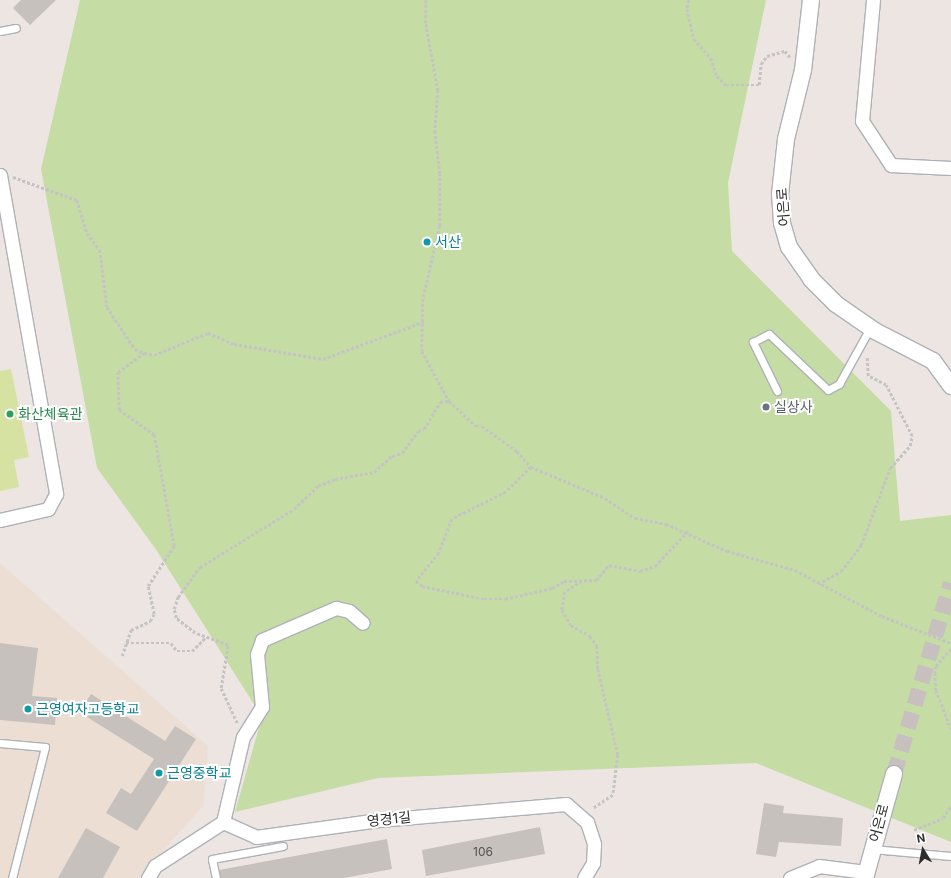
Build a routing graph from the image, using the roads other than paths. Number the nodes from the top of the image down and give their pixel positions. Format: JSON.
{"nodes":[{"id":1,"x":811,"y":0,"type":"edge"},
{"id":2,"x":872,"y":0,"type":"edge"},
{"id":3,"x":16,"y":28,"type":"dead end"},
{"id":4,"x":0,"y":30,"type":"edge"},
{"id":5,"x":951,"y":168,"type":"edge"},
{"id":6,"x":6,"y":176,"type":"edge"},
{"id":7,"x":870,"y":328,"type":"junction"},
{"id":8,"x":951,"y":386,"type":"edge"},
{"id":9,"x":776,"y":391,"type":"dead end"},
{"id":10,"x":0,"y":520,"type":"edge"},
{"id":11,"x":362,"y":623,"type":"dead end"},
{"id":12,"x":0,"y":743,"type":"edge"},
{"id":13,"x":894,"y":774,"type":"tunnel mouth"},
{"id":14,"x":223,"y":822,"type":"junction"},
{"id":15,"x":283,"y":846,"type":"dead end"},
{"id":16,"x":872,"y":849,"type":"junction"},
{"id":17,"x":951,"y":856,"type":"edge"},
{"id":18,"x":865,"y":875,"type":"edge"},
{"id":19,"x":12,"y":878,"type":"edge"},
{"id":20,"x":148,"y":878,"type":"edge"},
{"id":21,"x":216,"y":878,"type":"edge"},
{"id":22,"x":584,"y":878,"type":"edge"},
{"id":23,"x":790,"y":878,"type":"edge"}],
"edges":[{"from":1,"to":7,"type":"street","name":"어은로"},
{"from":2,"to":5,"type":"street"},
{"from":3,"to":4,"type":"lane"},
{"from":6,"to":10,"type":"street"},
{"from":7,"to":8,"type":"street","name":"어은로"},
{"from":7,"to":9,"type":"lane"},
{"from":11,"to":14,"type":"street"},
{"from":12,"to":19,"type":"lane"},
{"from":13,"to":16,"type":"street","name":"어은로"},
{"from":14,"to":20,"type":"street"},
{"from":14,"to":22,"type":"street","name":"영경1길"},
{"from":15,"to":21,"type":"lane"},
{"from":16,"to":17,"type":"lane"},
{"from":16,"to":18,"type":"street","name":"어은로"},
{"from":18,"to":23,"type":"street","name":"어은로"}]}
